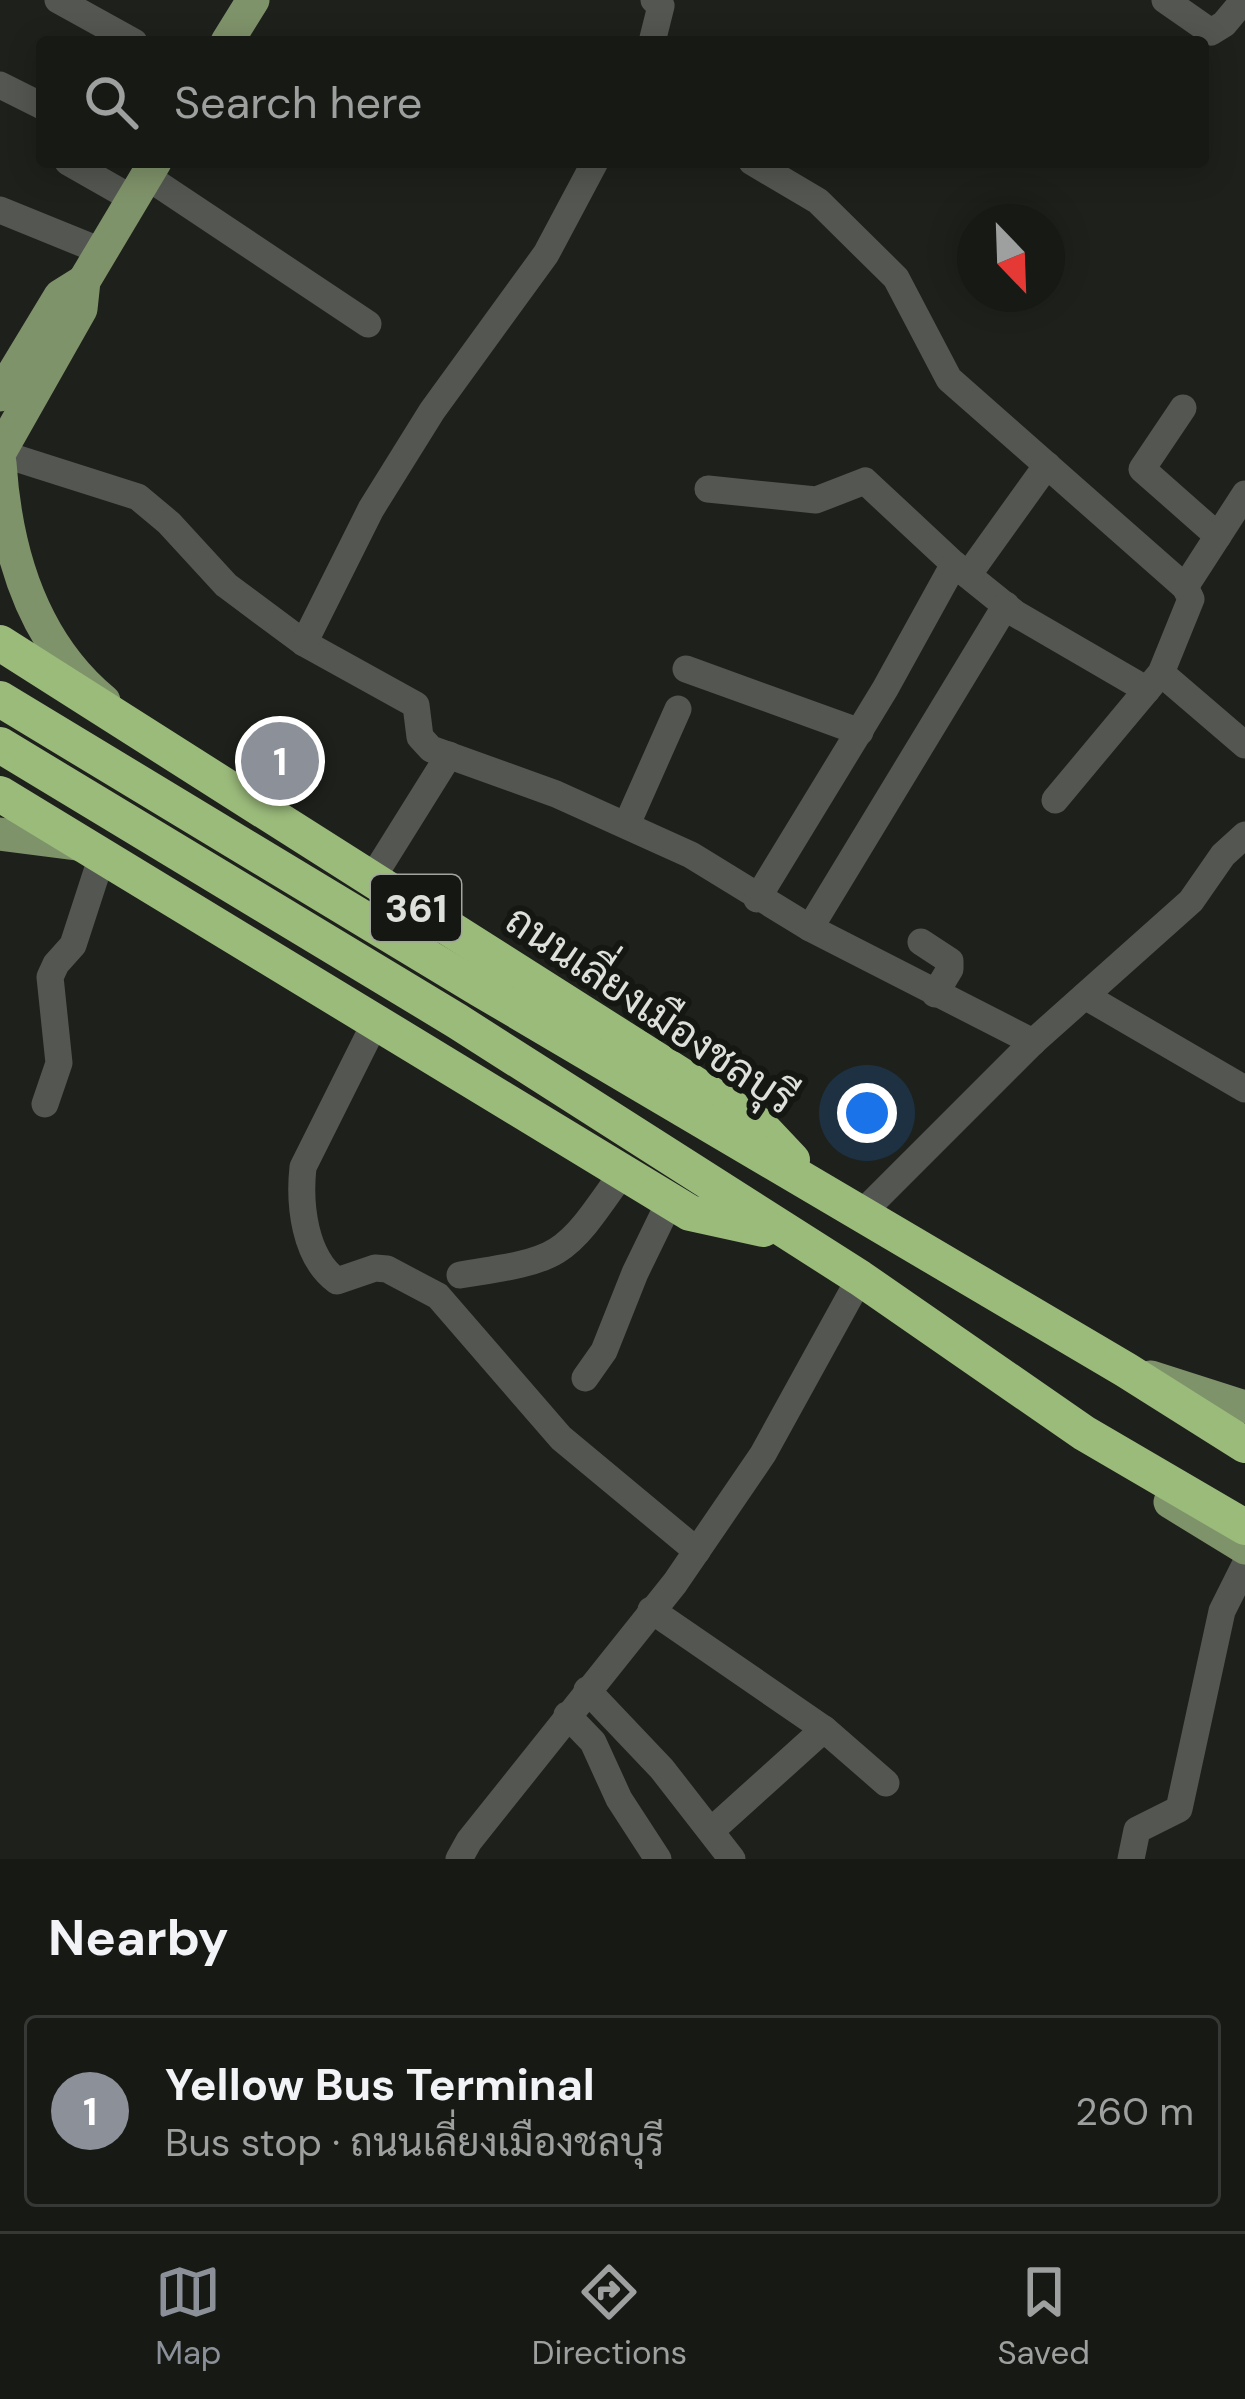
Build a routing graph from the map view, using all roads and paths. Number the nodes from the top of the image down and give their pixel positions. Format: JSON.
{"nodes":[{"id":1,"x":58,"y":0,"type":"edge"},
{"id":2,"x":253,"y":0,"type":"edge"},
{"id":3,"x":654,"y":0,"type":"edge"},
{"id":4,"x":1166,"y":0,"type":"edge"},
{"id":5,"x":1244,"y":0,"type":"edge"},
{"id":6,"x":123,"y":36,"type":"edge"},
{"id":7,"x":231,"y":36,"type":"edge"},
{"id":8,"x":654,"y":36,"type":"edge"},
{"id":9,"x":0,"y":85,"type":"edge"},
{"id":10,"x":36,"y":103,"type":"edge"},
{"id":11,"x":95,"y":168,"type":"edge"},
{"id":12,"x":592,"y":168,"type":"edge"},
{"id":13,"x":762,"y":168,"type":"edge"},
{"id":14,"x":144,"y":179,"type":"edge"},
{"id":15,"x":0,"y":210,"type":"edge"},
{"id":16,"x":93,"y":266,"type":"junction"},
{"id":17,"x":368,"y":324,"type":"dead end"},
{"id":18,"x":0,"y":395,"type":"edge"},
{"id":19,"x":1183,"y":407,"type":"dead end"},
{"id":20,"x":0,"y":453,"type":"edge"},
{"id":21,"x":0,"y":463,"type":"edge"},
{"id":22,"x":1047,"y":465,"type":"junction"},
{"id":23,"x":708,"y":489,"type":"dead end"},
{"id":24,"x":1245,"y":494,"type":"edge"},
{"id":25,"x":1218,"y":536,"type":"junction"},
{"id":26,"x":961,"y":570,"type":"junction"},
{"id":27,"x":1185,"y":587,"type":"junction"},
{"id":28,"x":1006,"y":605,"type":"junction"},
{"id":29,"x":0,"y":643,"type":"edge"},
{"id":30,"x":304,"y":643,"type":"junction"},
{"id":31,"x":686,"y":669,"type":"dead end"},
{"id":32,"x":1154,"y":681,"type":"junction"},
{"id":33,"x":0,"y":699,"type":"edge"},
{"id":34,"x":678,"y":710,"type":"dead end"},
{"id":35,"x":860,"y":732,"type":"junction"},
{"id":36,"x":142,"y":733,"type":"junction"},
{"id":37,"x":0,"y":745,"type":"edge"},
{"id":38,"x":1245,"y":745,"type":"edge"},
{"id":39,"x":449,"y":755,"type":"junction"},
{"id":40,"x":0,"y":794,"type":"edge"},
{"id":41,"x":1055,"y":800,"type":"dead end"},
{"id":42,"x":626,"y":824,"type":"junction"},
{"id":43,"x":0,"y":834,"type":"edge"},
{"id":44,"x":1245,"y":836,"type":"edge"},
{"id":45,"x":93,"y":851,"type":"junction"},
{"id":46,"x":371,"y":880,"type":"junction"},
{"id":47,"x":757,"y":899,"type":"junction"},
{"id":48,"x":811,"y":928,"type":"junction"},
{"id":49,"x":921,"y":942,"type":"dead end"},
{"id":50,"x":935,"y":994,"type":"junction"},
{"id":51,"x":1085,"y":996,"type":"junction"},
{"id":52,"x":376,"y":1021,"type":"junction"},
{"id":53,"x":1033,"y":1042,"type":"junction"},
{"id":54,"x":1245,"y":1089,"type":"edge"},
{"id":55,"x":45,"y":1104,"type":"dead end"},
{"id":56,"x":623,"y":1172,"type":"junction"},
{"id":57,"x":819,"y":1190,"type":"junction"},
{"id":58,"x":670,"y":1201,"type":"junction"},
{"id":59,"x":861,"y":1214,"type":"junction"},
{"id":60,"x":784,"y":1233,"type":"junction"},
{"id":61,"x":460,"y":1275,"type":"dead end"},
{"id":62,"x":860,"y":1278,"type":"junction"},
{"id":63,"x":1126,"y":1370,"type":"junction"},
{"id":64,"x":585,"y":1378,"type":"dead end"},
{"id":65,"x":1245,"y":1407,"type":"edge"},
{"id":66,"x":1084,"y":1433,"type":"junction"},
{"id":67,"x":1245,"y":1445,"type":"edge"},
{"id":68,"x":1245,"y":1527,"type":"edge"},
{"id":69,"x":1245,"y":1548,"type":"edge"},
{"id":70,"x":697,"y":1551,"type":"junction"},
{"id":71,"x":1245,"y":1565,"type":"edge"},
{"id":72,"x":651,"y":1610,"type":"junction"},
{"id":73,"x":587,"y":1690,"type":"junction"},
{"id":74,"x":568,"y":1715,"type":"junction"},
{"id":75,"x":824,"y":1729,"type":"junction"},
{"id":76,"x":886,"y":1783,"type":"dead end"},
{"id":77,"x":712,"y":1830,"type":"junction"},
{"id":78,"x":459,"y":1859,"type":"edge"},
{"id":79,"x":658,"y":1859,"type":"edge"},
{"id":80,"x":732,"y":1859,"type":"edge"},
{"id":81,"x":1131,"y":1859,"type":"edge"}],
"edges":[{"from":1,"to":6,"type":"street"},
{"from":2,"to":7,"type":"main road"},
{"from":3,"to":8,"type":"street"},
{"from":4,"to":5,"type":"street"},
{"from":9,"to":10,"type":"street"},
{"from":11,"to":14,"type":"street"},
{"from":12,"to":30,"type":"street"},
{"from":13,"to":22,"type":"street"},
{"from":14,"to":16,"type":"main road"},
{"from":14,"to":17,"type":"street"},
{"from":15,"to":16,"type":"street"},
{"from":16,"to":18,"type":"main road"},
{"from":16,"to":20,"type":"main road"},
{"from":19,"to":25,"type":"street"},
{"from":20,"to":30,"type":"street"},
{"from":21,"to":36,"type":"main road"},
{"from":22,"to":26,"type":"street"},
{"from":22,"to":27,"type":"street"},
{"from":23,"to":26,"type":"street"},
{"from":24,"to":25,"type":"street"},
{"from":25,"to":27,"type":"street"},
{"from":26,"to":28,"type":"street"},
{"from":26,"to":35,"type":"street"},
{"from":27,"to":32,"type":"street"},
{"from":28,"to":32,"type":"street"},
{"from":28,"to":48,"type":"street"},
{"from":29,"to":36,"type":"highway","name":"ถนนเลี่ยงเมืองชลบุรี","number":"361"},
{"from":30,"to":39,"type":"street"},
{"from":31,"to":35,"type":"street"},
{"from":32,"to":38,"type":"street"},
{"from":32,"to":41,"type":"street"},
{"from":33,"to":57,"type":"highway","name":"ถนนเลี่ยงเมืองชลบุรี","number":"361"},
{"from":34,"to":42,"type":"street"},
{"from":35,"to":47,"type":"street"},
{"from":36,"to":46,"type":"highway","name":"ถนนเลี่ยงเมืองชลบุรี","number":"361"},
{"from":37,"to":60,"type":"highway","number":"361"},
{"from":39,"to":42,"type":"street"},
{"from":39,"to":46,"type":"street"},
{"from":40,"to":45,"type":"highway","number":"361"},
{"from":42,"to":47,"type":"street"},
{"from":43,"to":45,"type":"main road"},
{"from":44,"to":51,"type":"street"},
{"from":45,"to":52,"type":"highway","number":"361"},
{"from":45,"to":55,"type":"street"},
{"from":46,"to":57,"type":"highway","name":"ถนนเลี่ยงเมืองชลบุรี","number":"361"},
{"from":47,"to":48,"type":"street"},
{"from":48,"to":50,"type":"street"},
{"from":49,"to":50,"type":"street"},
{"from":50,"to":53,"type":"street"},
{"from":51,"to":53,"type":"street"},
{"from":51,"to":54,"type":"street"},
{"from":52,"to":56,"type":"highway","number":"361"},
{"from":52,"to":70,"type":"street"},
{"from":53,"to":59,"type":"street"},
{"from":56,"to":58,"type":"highway","number":"361"},
{"from":56,"to":61,"type":"street"},
{"from":57,"to":59,"type":"highway","name":"ถนนเลี่ยงเมืองชลบุรี","number":"361"},
{"from":58,"to":60,"type":"highway","number":"361"},
{"from":58,"to":64,"type":"street"},
{"from":59,"to":63,"type":"highway","name":"ถนนเลี่ยงเมืองชลบุรี","number":"361"},
{"from":60,"to":62,"type":"highway","number":"361"},
{"from":62,"to":66,"type":"highway","number":"361"},
{"from":62,"to":70,"type":"street"},
{"from":63,"to":65,"type":"main road","number":"361"},
{"from":63,"to":67,"type":"highway","name":"ถนนเลี่ยงเมืองชลบุรี","number":"361"},
{"from":66,"to":68,"type":"highway","number":"361"},
{"from":66,"to":69,"type":"main road","number":"361"},
{"from":70,"to":72,"type":"street"},
{"from":71,"to":81,"type":"street"},
{"from":72,"to":73,"type":"street"},
{"from":72,"to":75,"type":"street"},
{"from":73,"to":74,"type":"street"},
{"from":73,"to":77,"type":"street"},
{"from":74,"to":78,"type":"street"},
{"from":74,"to":79,"type":"street"},
{"from":75,"to":76,"type":"street"},
{"from":75,"to":77,"type":"street"},
{"from":77,"to":80,"type":"street"}]}
